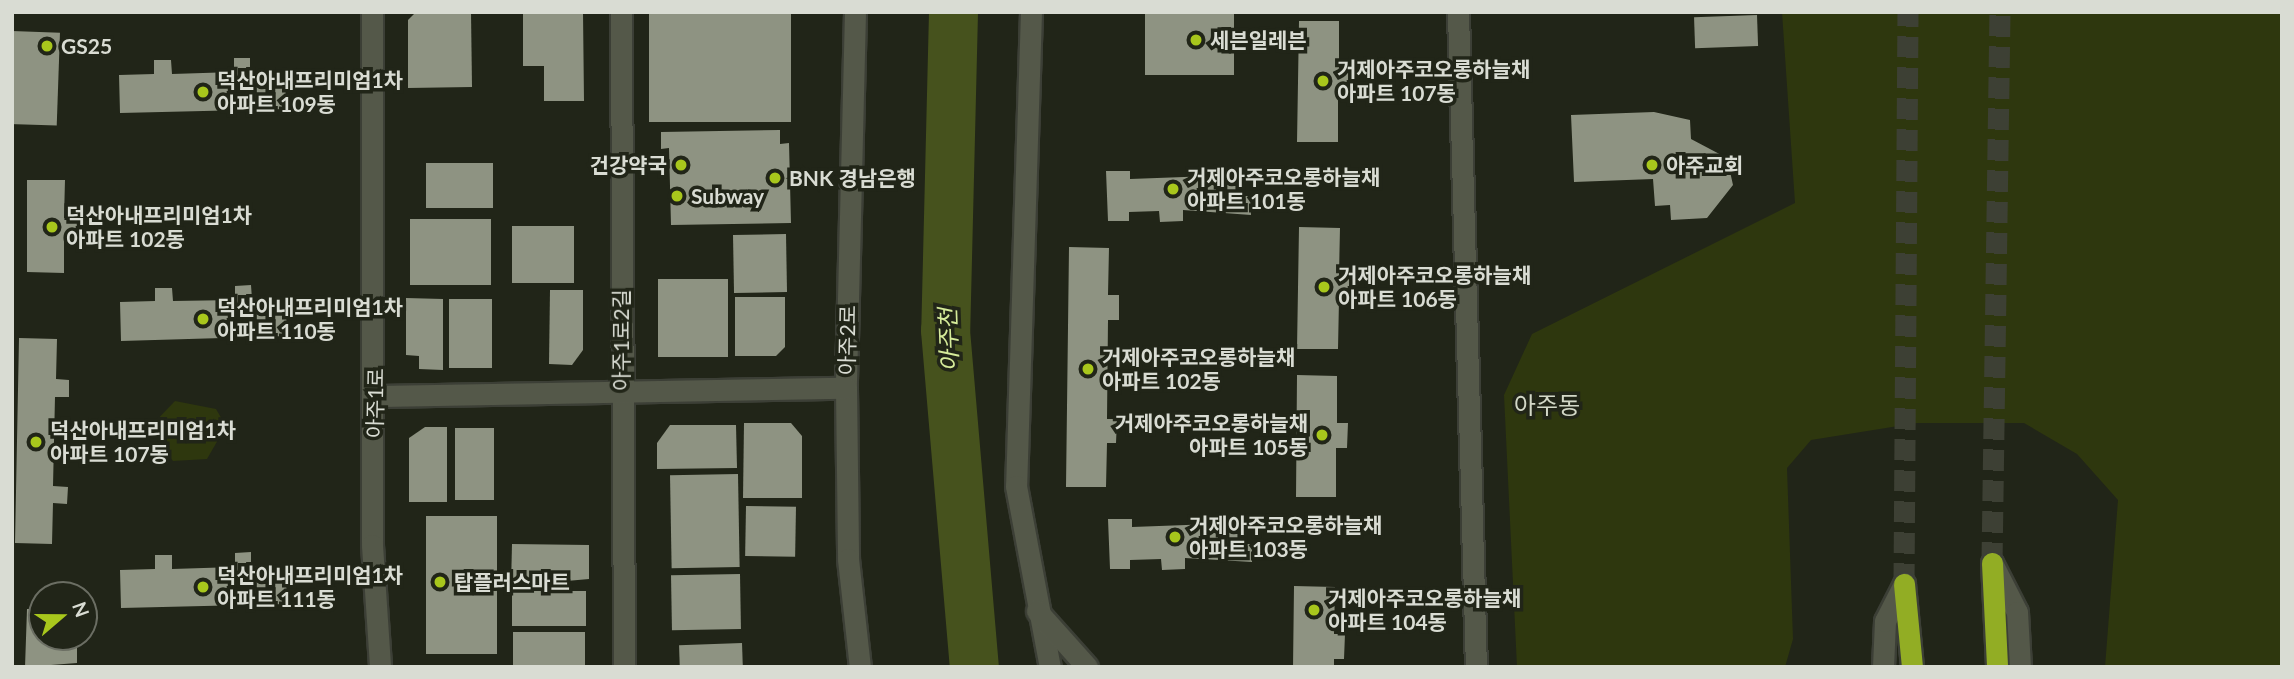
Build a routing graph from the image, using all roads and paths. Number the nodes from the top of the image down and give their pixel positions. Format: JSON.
{"nodes":[{"id":1,"x":372,"y":12,"type":"edge"},
{"id":2,"x":621,"y":12,"type":"edge"},
{"id":3,"x":855,"y":12,"type":"edge"},
{"id":4,"x":1031,"y":12,"type":"edge"},
{"id":5,"x":1458,"y":12,"type":"edge"},
{"id":6,"x":846,"y":388,"type":"junction"},
{"id":7,"x":621,"y":392,"type":"junction"},
{"id":8,"x":376,"y":396,"type":"junction"},
{"id":9,"x":1992,"y":563,"type":"joint"},
{"id":10,"x":1904,"y":584,"type":"joint"},
{"id":11,"x":1036,"y":609,"type":"junction"},
{"id":12,"x":380,"y":667,"type":"edge"},
{"id":13,"x":624,"y":667,"type":"edge"},
{"id":14,"x":860,"y":667,"type":"edge"},
{"id":15,"x":1049,"y":667,"type":"edge"},
{"id":16,"x":1087,"y":667,"type":"edge"},
{"id":17,"x":1476,"y":667,"type":"edge"},
{"id":18,"x":1883,"y":667,"type":"edge"},
{"id":19,"x":1912,"y":667,"type":"edge"},
{"id":20,"x":1997,"y":667,"type":"edge"},
{"id":21,"x":2020,"y":667,"type":"edge"}],
"edges":[{"from":1,"to":8,"type":"street","name":"아주1로"},
{"from":2,"to":7,"type":"street","name":"아주1로2길"},
{"from":3,"to":6,"type":"street","name":"아주2로"},
{"from":4,"to":11,"type":"street"},
{"from":5,"to":17,"type":"street"},
{"from":6,"to":7,"type":"street"},
{"from":6,"to":14,"type":"street","name":"아주2로"},
{"from":7,"to":8,"type":"street"},
{"from":7,"to":13,"type":"street","name":"아주1로2길"},
{"from":8,"to":12,"type":"street","name":"아주1로"},
{"from":9,"to":20,"type":"highway"},
{"from":9,"to":21,"type":"street"},
{"from":10,"to":18,"type":"street"},
{"from":10,"to":19,"type":"highway"},
{"from":11,"to":15,"type":"street"},
{"from":11,"to":16,"type":"street"}]}
